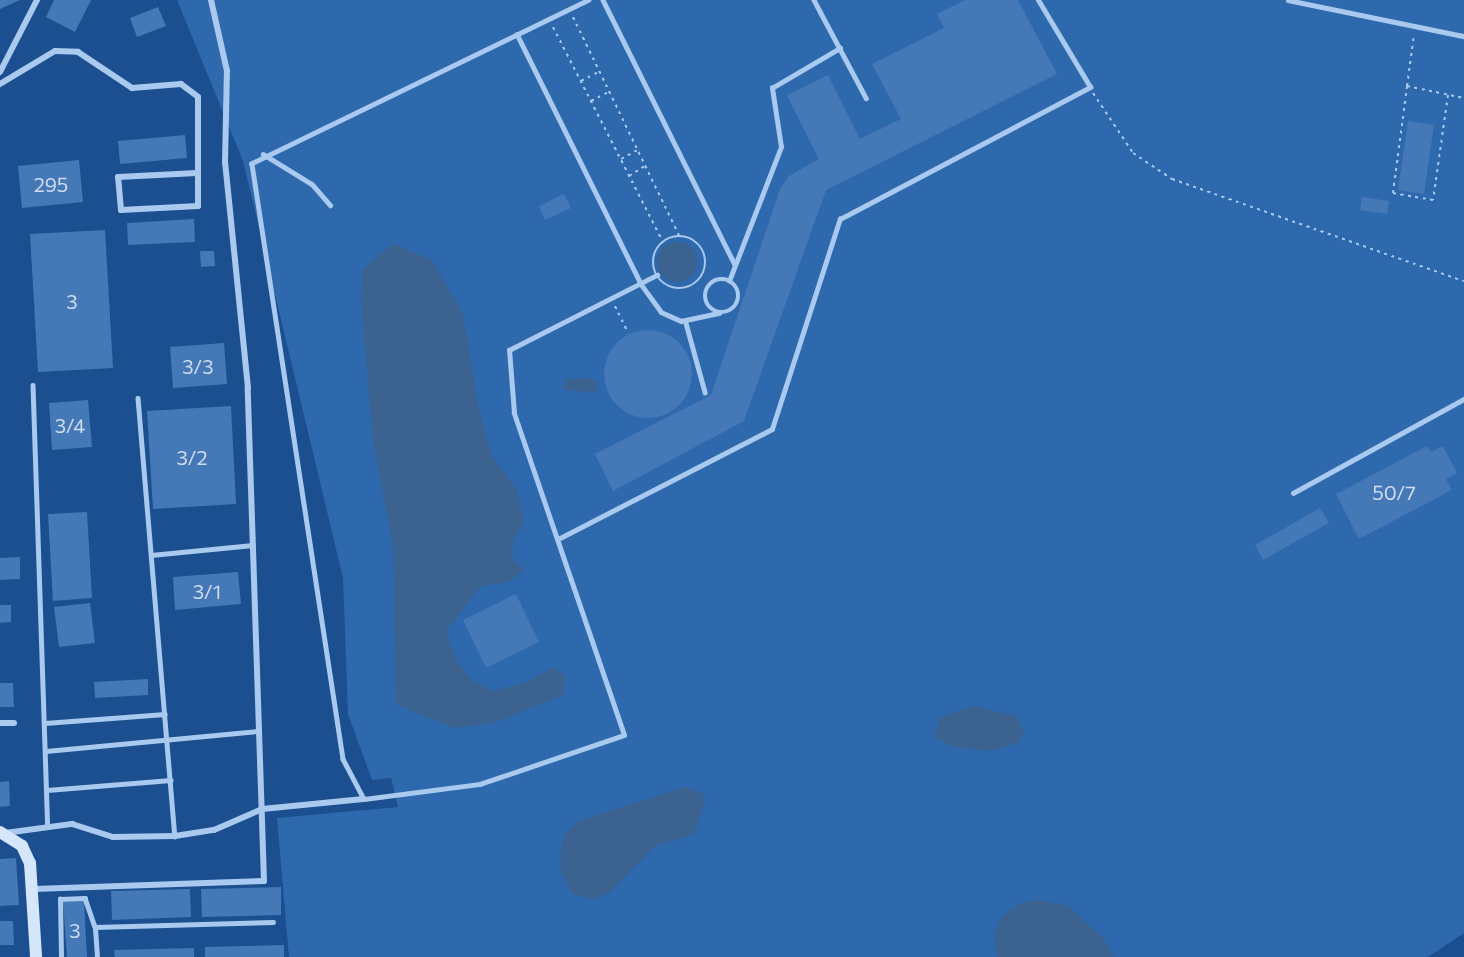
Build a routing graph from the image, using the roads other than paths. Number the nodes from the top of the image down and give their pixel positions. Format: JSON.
{"nodes":[{"id":1,"x":37,"y":0,"type":"edge"},
{"id":2,"x":211,"y":0,"type":"edge"},
{"id":3,"x":589,"y":0,"type":"edge"},
{"id":4,"x":603,"y":0,"type":"edge"},
{"id":5,"x":814,"y":0,"type":"edge"},
{"id":6,"x":1038,"y":0,"type":"edge"},
{"id":7,"x":1288,"y":0,"type":"edge"},
{"id":8,"x":517,"y":34,"type":"junction"},
{"id":9,"x":1464,"y":36,"type":"edge"},
{"id":10,"x":840,"y":48,"type":"junction"},
{"id":11,"x":0,"y":72,"type":"edge"},
{"id":12,"x":0,"y":84,"type":"edge"},
{"id":13,"x":866,"y":98,"type":"dead end"},
{"id":14,"x":263,"y":154,"type":"junction"},
{"id":15,"x":197,"y":172,"type":"junction"},
{"id":16,"x":330,"y":205,"type":"dead end"},
{"id":17,"x":735,"y":265,"type":"junction"},
{"id":18,"x":657,"y":275,"type":"road end"},
{"id":19,"x":729,"y":281,"type":"junction"},
{"id":20,"x":641,"y":284,"type":"junction"},
{"id":21,"x":719,"y":312,"type":"junction"},
{"id":22,"x":686,"y":323,"type":"junction"},
{"id":23,"x":33,"y":385,"type":"dead end"},
{"id":24,"x":705,"y":392,"type":"dead end"},
{"id":25,"x":138,"y":398,"type":"dead end"},
{"id":26,"x":1464,"y":399,"type":"edge"},
{"id":27,"x":1293,"y":493,"type":"dead end"},
{"id":28,"x":560,"y":538,"type":"junction"},
{"id":29,"x":253,"y":545,"type":"junction"},
{"id":30,"x":151,"y":555,"type":"junction"},
{"id":31,"x":165,"y":714,"type":"junction"},
{"id":32,"x":0,"y":723,"type":"edge"},
{"id":33,"x":14,"y":723,"type":"dead end"},
{"id":34,"x":45,"y":723,"type":"junction"},
{"id":35,"x":259,"y":731,"type":"junction"},
{"id":36,"x":167,"y":743,"type":"junction"},
{"id":37,"x":46,"y":751,"type":"junction"},
{"id":38,"x":171,"y":780,"type":"junction"},
{"id":39,"x":47,"y":790,"type":"junction"},
{"id":40,"x":364,"y":799,"type":"junction"},
{"id":41,"x":262,"y":809,"type":"junction"},
{"id":42,"x":48,"y":826,"type":"junction"},
{"id":43,"x":2,"y":832,"type":"edge"},
{"id":44,"x":175,"y":836,"type":"junction"},
{"id":45,"x":33,"y":888,"type":"junction"},
{"id":46,"x":273,"y":922,"type":"dead end"},
{"id":47,"x":95,"y":927,"type":"junction"},
{"id":48,"x":36,"y":957,"type":"edge"},
{"id":49,"x":61,"y":957,"type":"edge"},
{"id":50,"x":97,"y":957,"type":"edge"}],
"edges":[{"from":1,"to":11,"type":"street"},
{"from":2,"to":29,"type":"street"},
{"from":3,"to":8,"type":"lane"},
{"from":4,"to":17,"type":"lane"},
{"from":5,"to":10,"type":"lane"},
{"from":6,"to":28,"type":"lane"},
{"from":7,"to":9,"type":"lane"},
{"from":8,"to":14,"type":"lane"},
{"from":8,"to":20,"type":"lane"},
{"from":10,"to":13,"type":"lane"},
{"from":10,"to":17,"type":"lane"},
{"from":12,"to":15,"type":"street"},
{"from":14,"to":16,"type":"lane"},
{"from":14,"to":40,"type":"lane"},
{"from":15,"to":15,"type":"street"},
{"from":17,"to":19,"type":"lane"},
{"from":18,"to":20,"type":"lane"},
{"from":19,"to":21,"type":"lane"},
{"from":19,"to":21,"type":"lane"},
{"from":20,"to":22,"type":"lane"},
{"from":20,"to":28,"type":"lane"},
{"from":21,"to":22,"type":"lane"},
{"from":22,"to":24,"type":"lane"},
{"from":23,"to":34,"type":"lane"},
{"from":25,"to":30,"type":"lane"},
{"from":26,"to":27,"type":"lane"},
{"from":28,"to":40,"type":"lane"},
{"from":29,"to":30,"type":"lane"},
{"from":29,"to":35,"type":"street"},
{"from":30,"to":31,"type":"lane"},
{"from":31,"to":34,"type":"lane"},
{"from":31,"to":36,"type":"lane"},
{"from":32,"to":33,"type":"street"},
{"from":34,"to":37,"type":"lane"},
{"from":35,"to":36,"type":"lane"},
{"from":35,"to":41,"type":"street"},
{"from":36,"to":37,"type":"lane"},
{"from":36,"to":38,"type":"lane"},
{"from":37,"to":39,"type":"lane"},
{"from":38,"to":39,"type":"lane"},
{"from":38,"to":44,"type":"lane"},
{"from":39,"to":42,"type":"lane"},
{"from":40,"to":41,"type":"street"},
{"from":41,"to":44,"type":"street"},
{"from":41,"to":45,"type":"street"},
{"from":42,"to":43,"type":"street"},
{"from":42,"to":44,"type":"street"},
{"from":43,"to":45,"type":"main road"},
{"from":45,"to":48,"type":"main road"},
{"from":46,"to":47,"type":"lane"},
{"from":47,"to":49,"type":"lane"},
{"from":47,"to":50,"type":"lane"}]}
